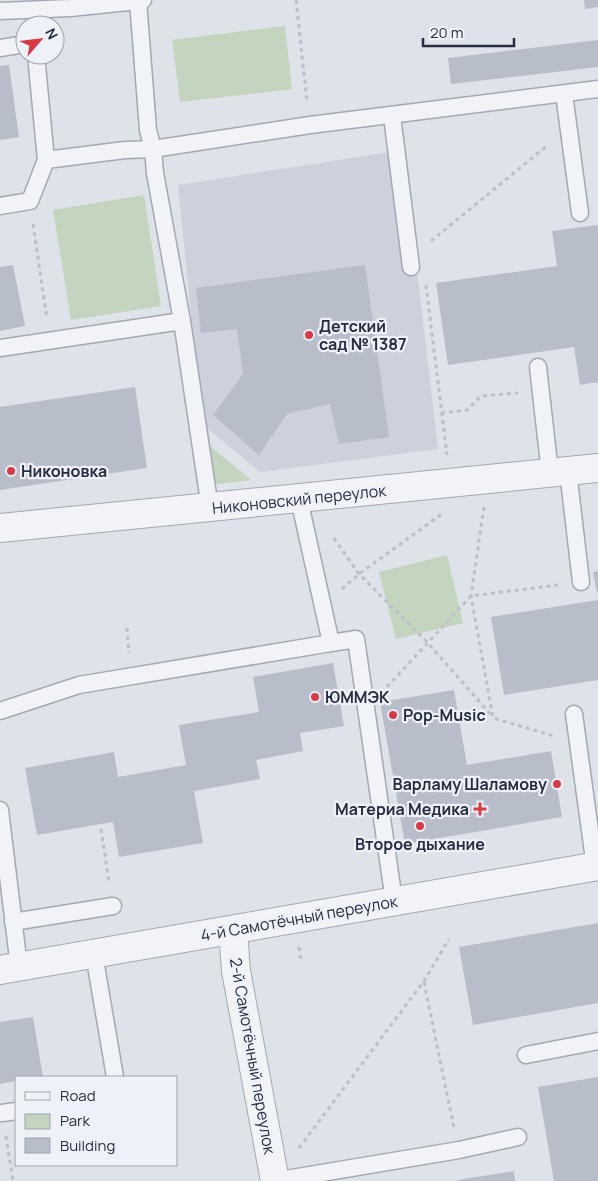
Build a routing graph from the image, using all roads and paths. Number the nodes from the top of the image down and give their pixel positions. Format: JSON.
{"nodes":[{"id":1,"x":141,"y":0,"type":"edge"},
{"id":2,"x":296,"y":0,"type":"edge"},
{"id":3,"x":0,"y":11,"type":"edge"},
{"id":4,"x":15,"y":46,"type":"edge"},
{"id":5,"x":0,"y":48,"type":"edge"},
{"id":6,"x":37,"y":65,"type":"edge"},
{"id":7,"x":598,"y":90,"type":"edge"},
{"id":8,"x":564,"y":94,"type":"junction"},
{"id":9,"x":392,"y":116,"type":"junction"},
{"id":10,"x":310,"y":125,"type":"junction"},
{"id":11,"x":568,"y":129,"type":"junction"},
{"id":12,"x":153,"y":149,"type":"junction"},
{"id":13,"x":46,"y":160,"type":"junction"},
{"id":14,"x":30,"y":201,"type":"junction"},
{"id":15,"x":0,"y":206,"type":"edge"},
{"id":16,"x":580,"y":212,"type":"dead end"},
{"id":17,"x":407,"y":236,"type":"junction"},
{"id":18,"x":411,"y":267,"type":"dead end"},
{"id":19,"x":425,"y":277,"type":"dead end"},
{"id":20,"x":182,"y":321,"type":"junction"},
{"id":21,"x":50,"y":340,"type":"junction"},
{"id":22,"x":0,"y":348,"type":"edge"},
{"id":23,"x":538,"y":367,"type":"dead end"},
{"id":24,"x":541,"y":390,"type":"junction"},
{"id":25,"x":441,"y":413,"type":"junction"},
{"id":26,"x":447,"y":459,"type":"dead end"},
{"id":27,"x":598,"y":468,"type":"edge"},
{"id":28,"x":559,"y":472,"type":"junction"},
{"id":29,"x":299,"y":499,"type":"junction"},
{"id":30,"x":484,"y":504,"type":"dead end"},
{"id":31,"x":210,"y":508,"type":"junction"},
{"id":32,"x":451,"y":508,"type":"dead end"},
{"id":33,"x":0,"y":528,"type":"edge"},
{"id":34,"x":333,"y":537,"type":"dead end"},
{"id":35,"x":359,"y":574,"type":"junction"},
{"id":36,"x":581,"y":582,"type":"joint"},
{"id":37,"x":471,"y":596,"type":"junction"},
{"id":38,"x":323,"y":606,"type":"junction"},
{"id":39,"x":428,"y":642,"type":"junction"},
{"id":40,"x":331,"y":643,"type":"junction"},
{"id":41,"x":384,"y":691,"type":"dead end"},
{"id":42,"x":0,"y":711,"type":"edge"},
{"id":43,"x":574,"y":714,"type":"dead end"},
{"id":44,"x":494,"y":718,"type":"junction"},
{"id":45,"x":577,"y":743,"type":"junction"},
{"id":46,"x":0,"y":810,"type":"edge"},
{"id":47,"x":596,"y":866,"type":"edge"},
{"id":48,"x":394,"y":901,"type":"junction"},
{"id":49,"x":113,"y":906,"type":"dead end"},
{"id":50,"x":13,"y":922,"type":"junction"},
{"id":51,"x":233,"y":930,"type":"junction"},
{"id":52,"x":449,"y":939,"type":"dead end"},
{"id":53,"x":94,"y":954,"type":"junction"},
{"id":54,"x":9,"y":968,"type":"edge"},
{"id":55,"x":424,"y":981,"type":"junction"},
{"id":56,"x":598,"y":1041,"type":"edge"},
{"id":57,"x":526,"y":1055,"type":"dead end"},
{"id":58,"x":115,"y":1076,"type":"edge"},
{"id":59,"x":9,"y":1112,"type":"edge"},
{"id":60,"x":518,"y":1137,"type":"dead end"},
{"id":61,"x":459,"y":1150,"type":"junction"},
{"id":62,"x":13,"y":1181,"type":"edge"},
{"id":63,"x":275,"y":1181,"type":"edge"}],
"edges":[{"from":1,"to":3,"type":"lane"},
{"from":1,"to":12,"type":"lane"},
{"from":2,"to":10,"type":"path"},
{"from":4,"to":5,"type":"lane"},
{"from":6,"to":13,"type":"lane"},
{"from":7,"to":8,"type":"lane"},
{"from":8,"to":9,"type":"lane"},
{"from":8,"to":11,"type":"lane"},
{"from":9,"to":10,"type":"lane"},
{"from":9,"to":17,"type":"lane"},
{"from":10,"to":12,"type":"lane"},
{"from":11,"to":16,"type":"lane"},
{"from":11,"to":17,"type":"path"},
{"from":12,"to":13,"type":"lane"},
{"from":12,"to":20,"type":"lane"},
{"from":13,"to":14,"type":"lane"},
{"from":14,"to":15,"type":"lane"},
{"from":14,"to":21,"type":"path"},
{"from":17,"to":18,"type":"lane"},
{"from":19,"to":25,"type":"path"},
{"from":20,"to":21,"type":"lane"},
{"from":20,"to":31,"type":"lane"},
{"from":21,"to":22,"type":"lane"},
{"from":23,"to":24,"type":"lane"},
{"from":24,"to":25,"type":"path"},
{"from":24,"to":28,"type":"lane"},
{"from":25,"to":26,"type":"path"},
{"from":27,"to":28,"type":"street","name":"Никоновский переулок"},
{"from":28,"to":29,"type":"street","name":"Никоновский переулок"},
{"from":28,"to":36,"type":"lane"},
{"from":29,"to":31,"type":"street","name":"Никоновский переулок"},
{"from":29,"to":38,"type":"lane"},
{"from":30,"to":37,"type":"path"},
{"from":31,"to":33,"type":"street","name":"Никоновский переулок"},
{"from":32,"to":35,"type":"path"},
{"from":34,"to":35,"type":"path"},
{"from":35,"to":38,"type":"path"},
{"from":35,"to":39,"type":"path"},
{"from":36,"to":37,"type":"path"},
{"from":37,"to":39,"type":"path"},
{"from":37,"to":44,"type":"path"},
{"from":38,"to":40,"type":"lane"},
{"from":39,"to":41,"type":"path"},
{"from":39,"to":44,"type":"path"},
{"from":40,"to":42,"type":"lane"},
{"from":40,"to":48,"type":"lane"},
{"from":43,"to":45,"type":"lane"},
{"from":44,"to":45,"type":"path"},
{"from":45,"to":47,"type":"lane"},
{"from":46,"to":50,"type":"lane"},
{"from":47,"to":48,"type":"street","name":"4-й Самотёчный переулок"},
{"from":48,"to":51,"type":"street","name":"4-й Самотёчный переулок"},
{"from":49,"to":50,"type":"lane"},
{"from":50,"to":54,"type":"lane"},
{"from":51,"to":53,"type":"street","name":"4-й Самотёчный переулок"},
{"from":51,"to":63,"type":"street","name":"2-й Самотёчный переулок"},
{"from":52,"to":55,"type":"path"},
{"from":53,"to":54,"type":"street","name":"4-й Самотёчный переулок"},
{"from":53,"to":58,"type":"lane"},
{"from":55,"to":61,"type":"path"},
{"from":55,"to":63,"type":"path"},
{"from":56,"to":57,"type":"lane"},
{"from":59,"to":62,"type":"path"},
{"from":60,"to":61,"type":"lane"},
{"from":61,"to":63,"type":"lane"}]}
